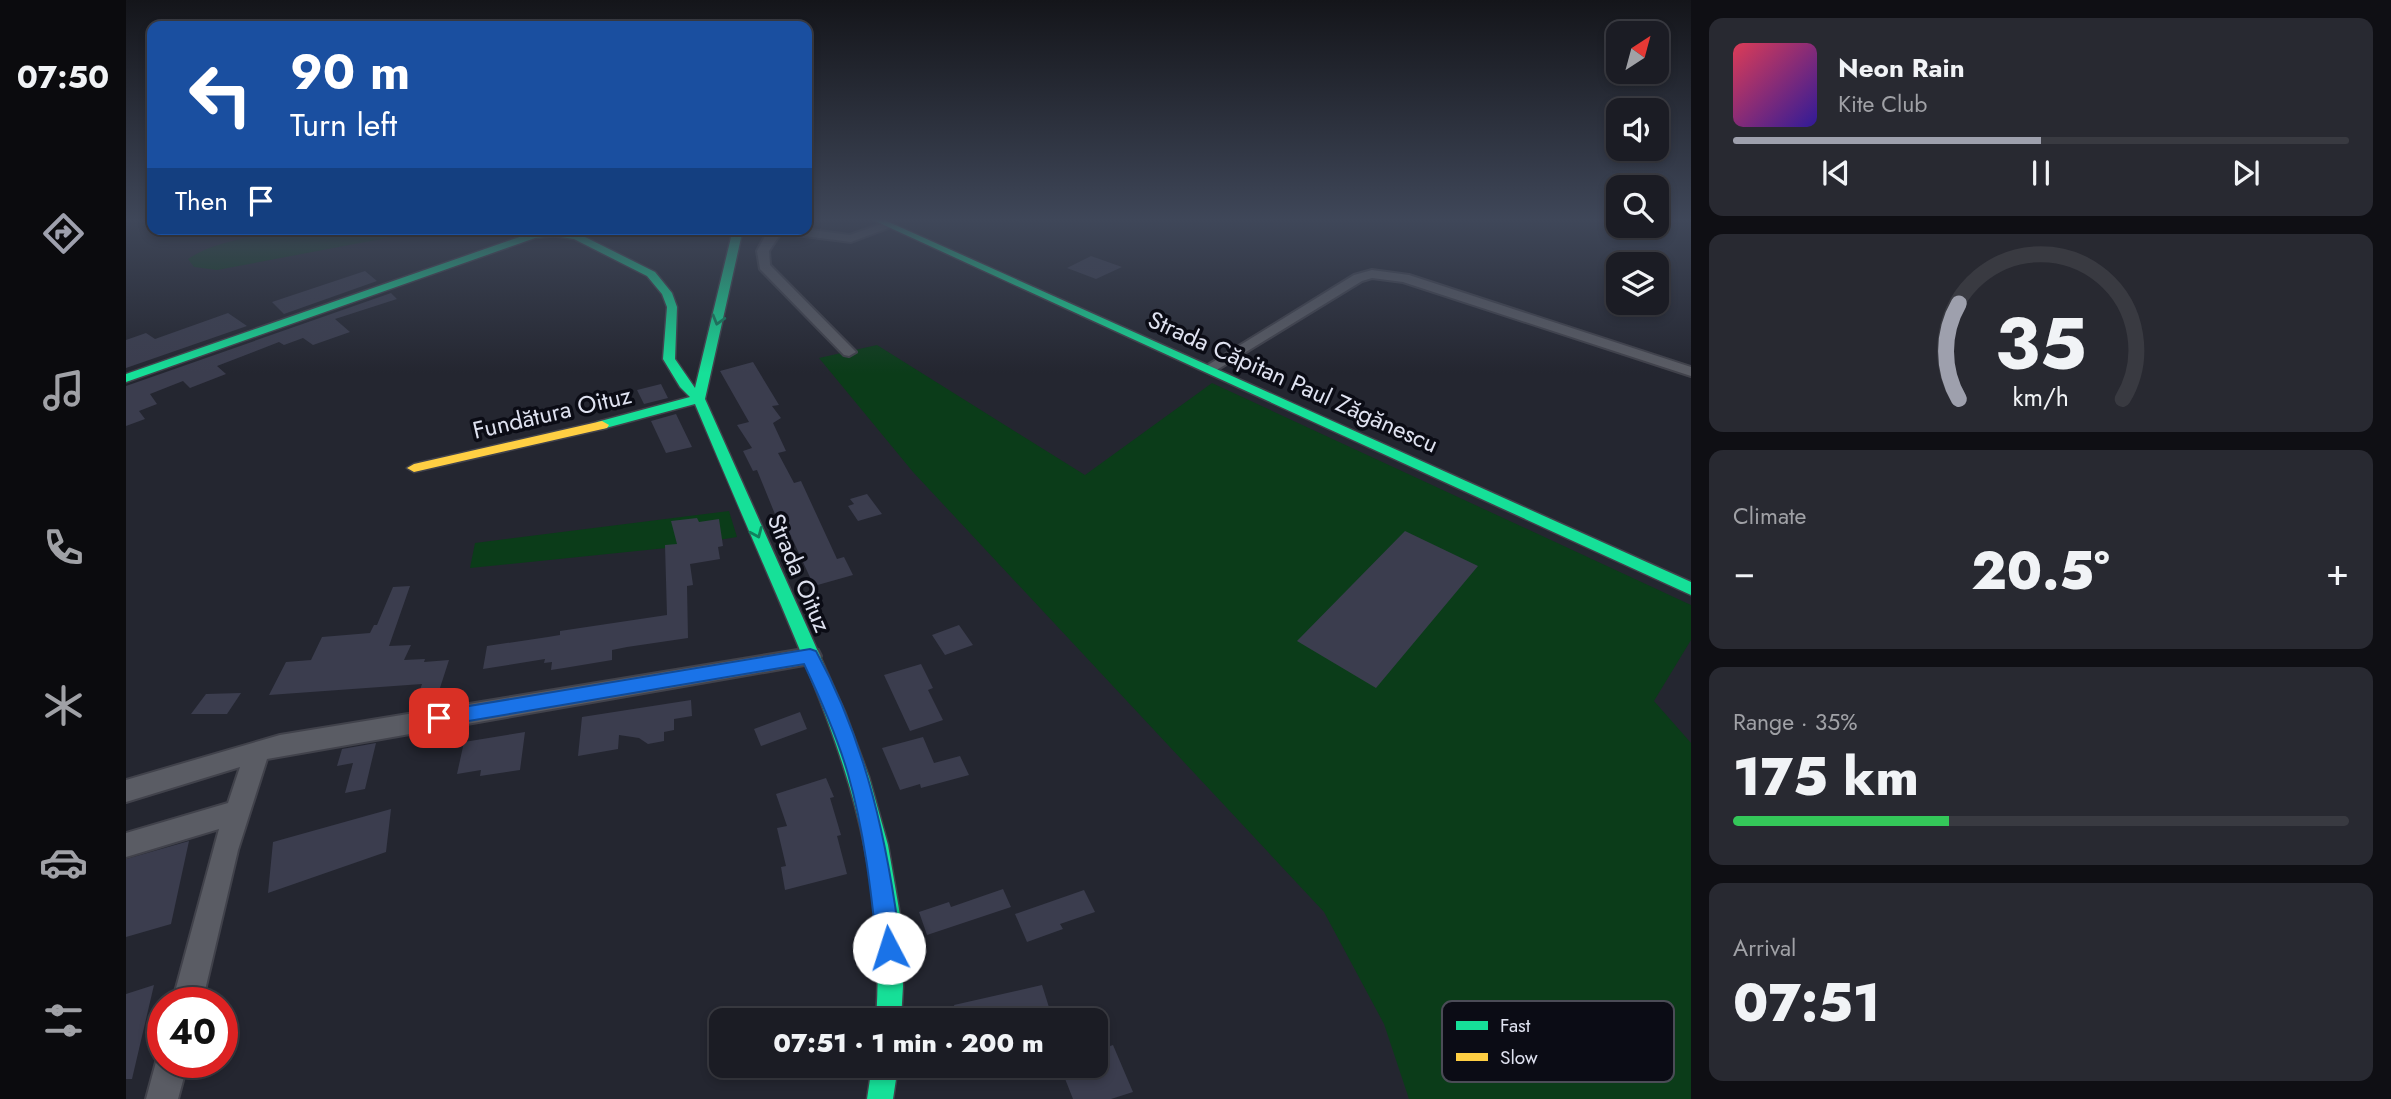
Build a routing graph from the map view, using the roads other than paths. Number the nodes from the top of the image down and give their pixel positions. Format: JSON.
{"nodes":[{"id":1,"x":434,"y":270,"type":"edge"},
{"id":2,"x":644,"y":270,"type":"edge"},
{"id":3,"x":732,"y":270,"type":"edge"},
{"id":4,"x":768,"y":270,"type":"edge"},
{"id":5,"x":990,"y":270,"type":"edge"},
{"id":6,"x":849,"y":352,"type":"dead end"},
{"id":7,"x":1210,"y":368,"type":"junction"},
{"id":8,"x":1691,"y":372,"type":"edge"},
{"id":9,"x":126,"y":378,"type":"edge"},
{"id":10,"x":699,"y":399,"type":"junction"},
{"id":11,"x":414,"y":468,"type":"dead end"},
{"id":12,"x":1691,"y":589,"type":"edge"},
{"id":13,"x":810,"y":656,"type":"junction"},
{"id":14,"x":257,"y":752,"type":"junction"},
{"id":15,"x":126,"y":791,"type":"edge"},
{"id":16,"x":237,"y":811,"type":"junction"},
{"id":17,"x":126,"y":845,"type":"edge"},
{"id":18,"x":191,"y":987,"type":"edge"},
{"id":19,"x":890,"y":1008,"type":"edge"},
{"id":20,"x":168,"y":1078,"type":"edge"},
{"id":21,"x":883,"y":1078,"type":"edge"},
{"id":22,"x":162,"y":1099,"type":"edge"},
{"id":23,"x":880,"y":1099,"type":"edge"}],
"edges":[{"from":1,"to":9,"type":"street","name":"Strada Oituz"},
{"from":2,"to":10,"type":"street","name":"Strada Oituz"},
{"from":3,"to":10,"type":"street","one_way":true},
{"from":4,"to":6,"type":"street"},
{"from":5,"to":7,"type":"street","name":"Strada Căpitan Paul Zăgănescu"},
{"from":7,"to":8,"type":"street"},
{"from":7,"to":12,"type":"street","name":"Strada Căpitan Paul Zăgănescu"},
{"from":10,"to":11,"type":"street","name":"Fundătura Oituz"},
{"from":10,"to":13,"type":"street","name":"Strada Oituz","one_way":true},
{"from":13,"to":14,"type":"street"},
{"from":13,"to":19,"type":"street","name":"Strada Oituz"},
{"from":14,"to":15,"type":"street"},
{"from":14,"to":16,"type":"street"},
{"from":16,"to":17,"type":"street"},
{"from":16,"to":18,"type":"street"},
{"from":20,"to":22,"type":"street"},
{"from":21,"to":23,"type":"street"}]}
